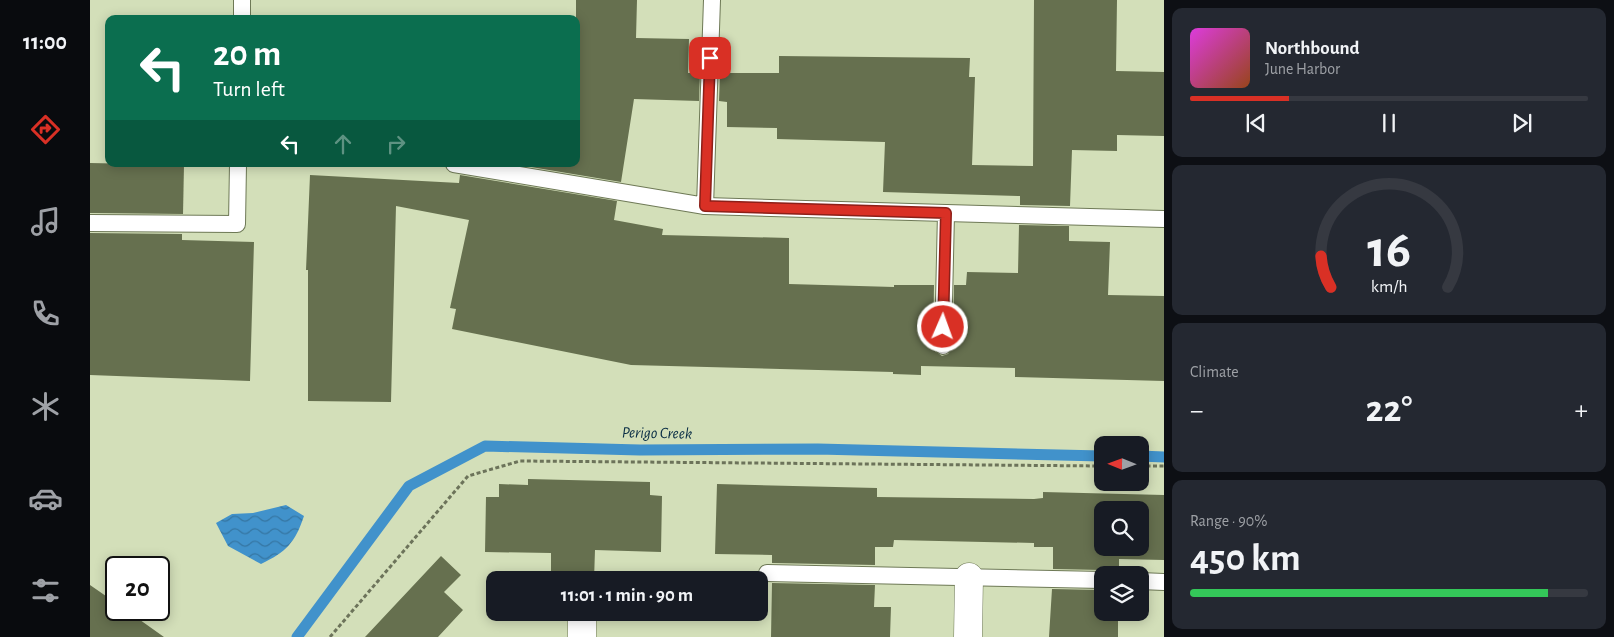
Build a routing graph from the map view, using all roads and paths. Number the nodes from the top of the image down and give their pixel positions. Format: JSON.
{"nodes":[{"id":1,"x":242,"y":0,"type":"edge"},
{"id":2,"x":712,"y":0,"type":"edge"},
{"id":3,"x":242,"y":15,"type":"edge"},
{"id":4,"x":238,"y":167,"type":"edge"},
{"id":5,"x":472,"y":167,"type":"edge"},
{"id":6,"x":705,"y":206,"type":"junction"},
{"id":7,"x":946,"y":213,"type":"junction"},
{"id":8,"x":1164,"y":219,"type":"edge"},
{"id":9,"x":90,"y":223,"type":"edge"},
{"id":10,"x":943,"y":346,"type":"dead end"},
{"id":11,"x":1094,"y":466,"type":"edge"},
{"id":12,"x":1149,"y":466,"type":"edge"},
{"id":13,"x":1164,"y":466,"type":"edge"},
{"id":14,"x":768,"y":573,"type":"edge"},
{"id":15,"x":969,"y":577,"type":"junction"},
{"id":16,"x":1094,"y":580,"type":"edge"},
{"id":17,"x":1149,"y":581,"type":"edge"},
{"id":18,"x":1164,"y":582,"type":"edge"},
{"id":19,"x":330,"y":637,"type":"edge"},
{"id":20,"x":968,"y":637,"type":"edge"}],
"edges":[{"from":1,"to":3,"type":"lane"},
{"from":2,"to":6,"type":"lane"},
{"from":4,"to":9,"type":"lane"},
{"from":5,"to":6,"type":"lane"},
{"from":6,"to":7,"type":"lane"},
{"from":7,"to":8,"type":"lane"},
{"from":7,"to":10,"type":"lane"},
{"from":11,"to":19,"type":"path"},
{"from":12,"to":13,"type":"path"},
{"from":14,"to":15,"type":"lane"},
{"from":15,"to":16,"type":"lane"},
{"from":15,"to":20,"type":"street"},
{"from":17,"to":18,"type":"lane"}]}
